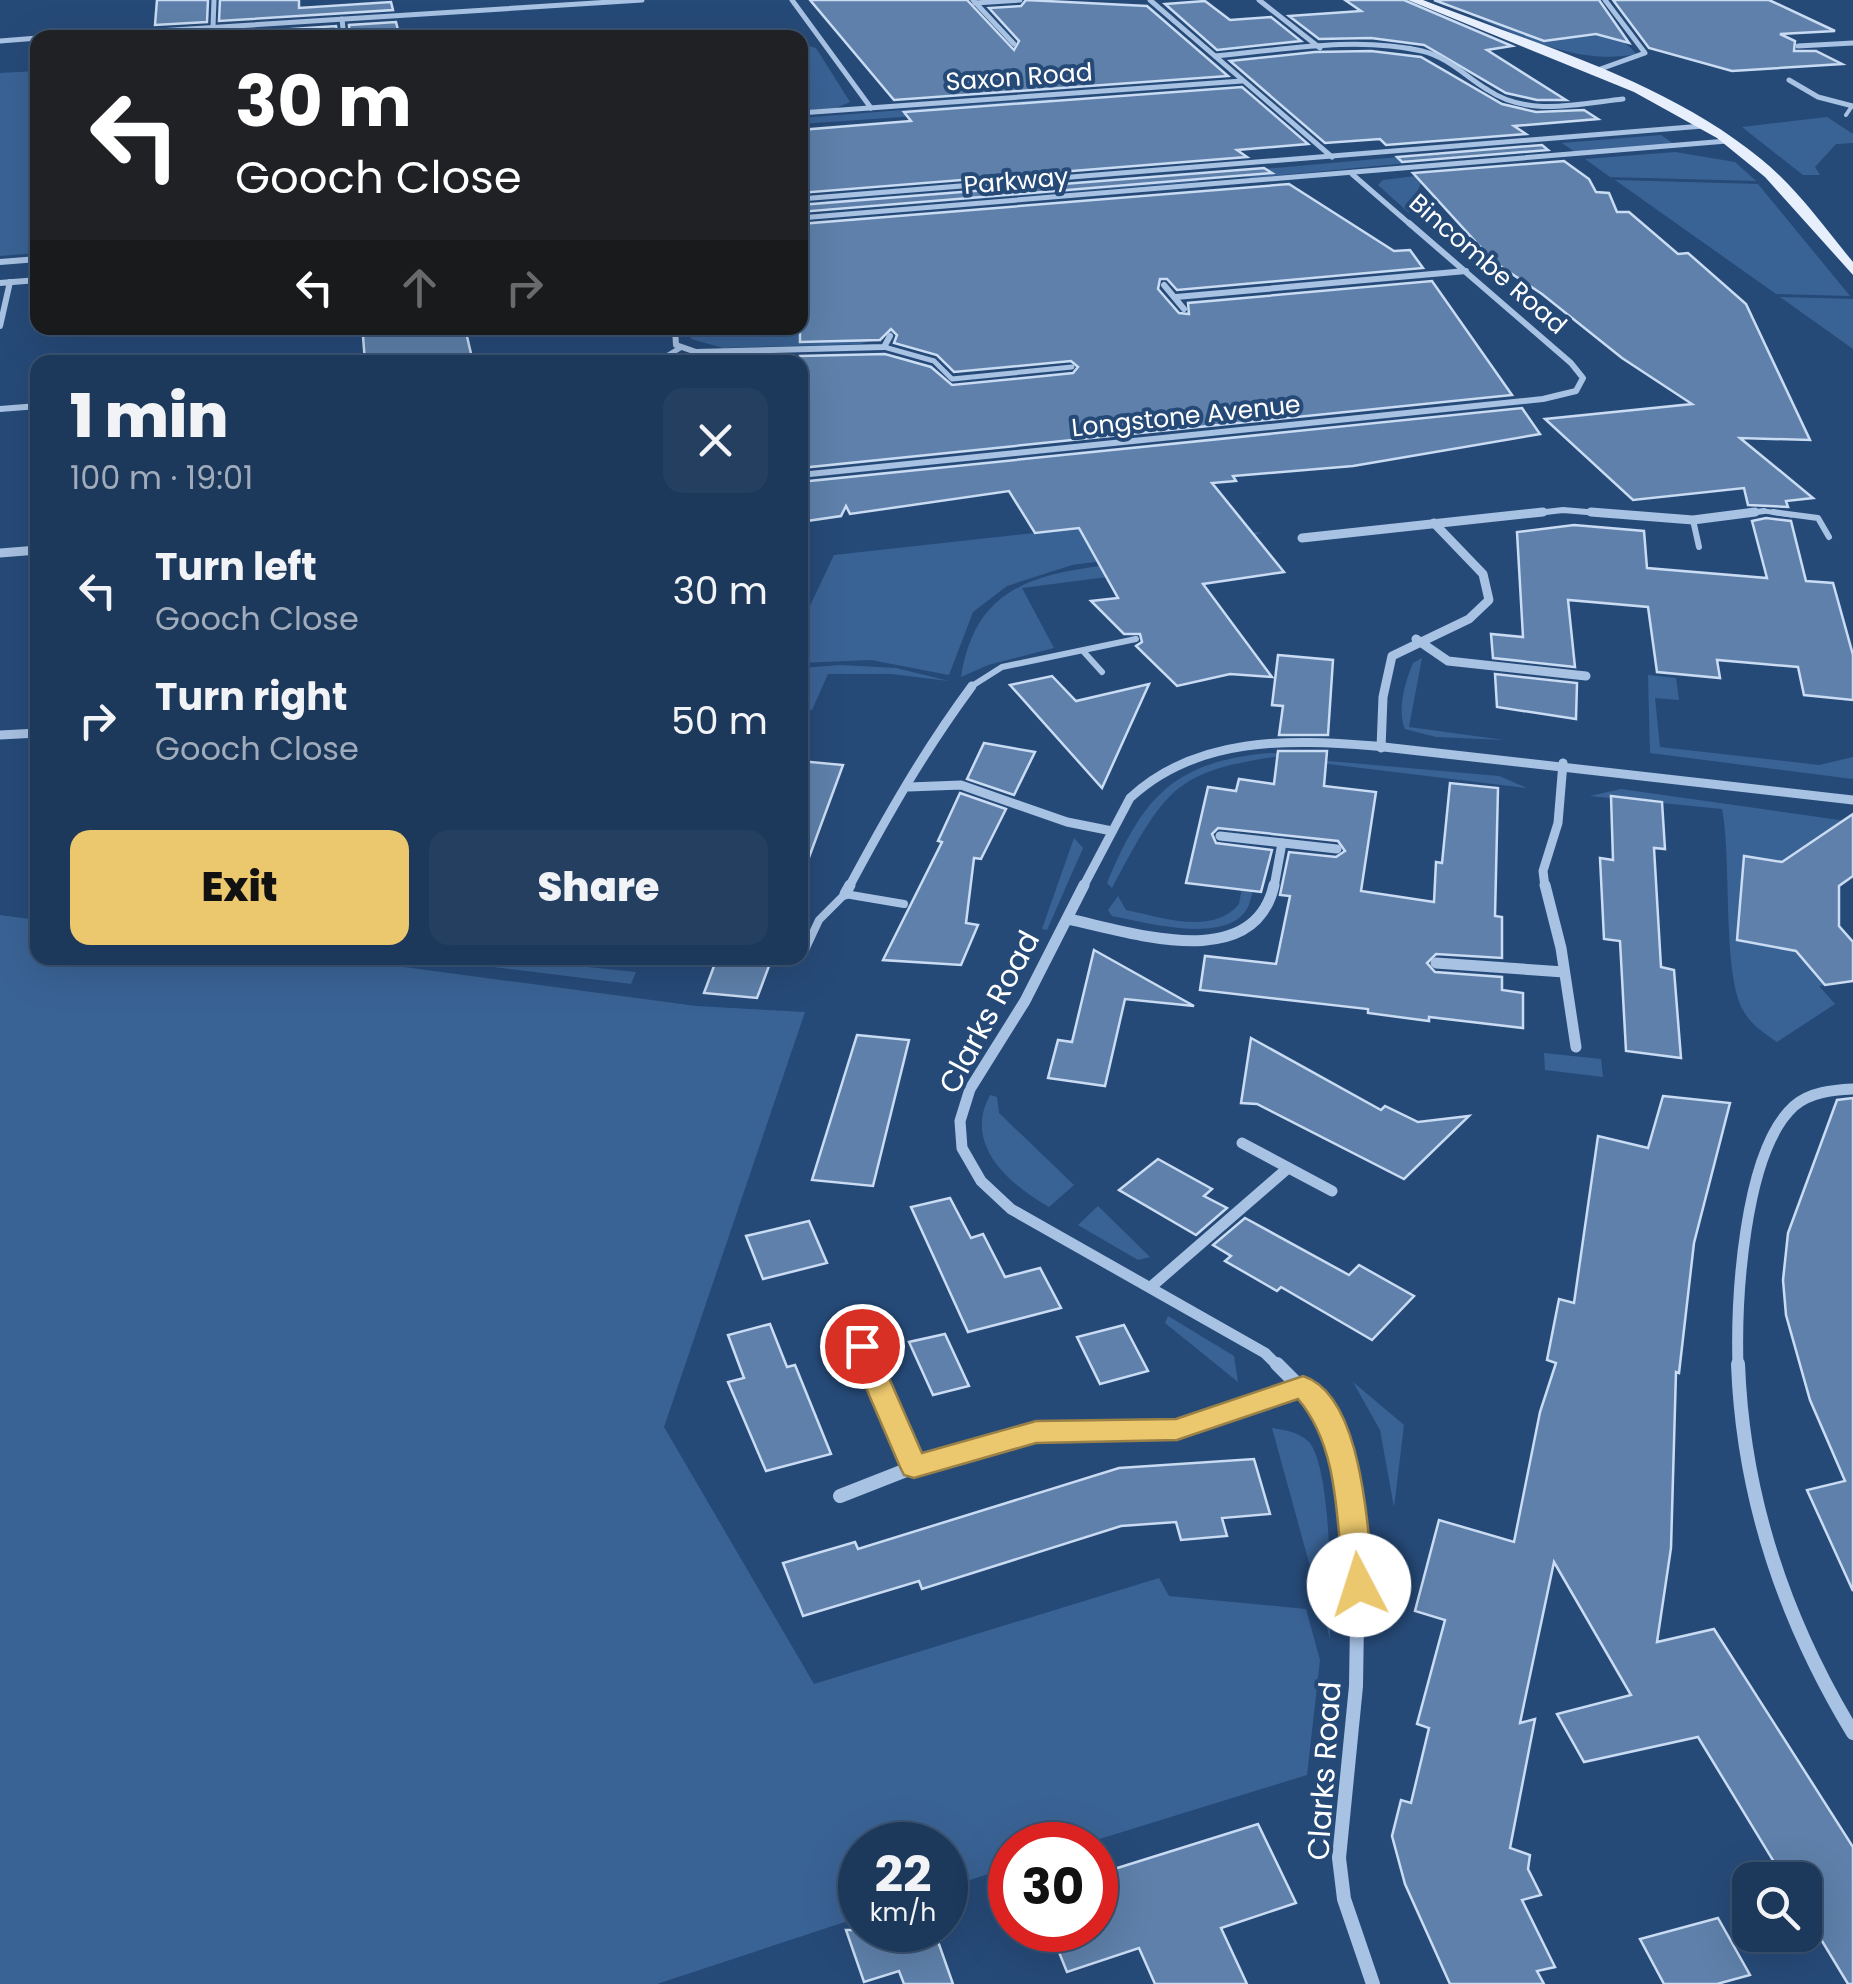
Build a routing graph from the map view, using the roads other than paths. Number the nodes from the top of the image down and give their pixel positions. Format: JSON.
{"nodes":[{"id":1,"x":214,"y":0,"type":"edge"},
{"id":2,"x":502,"y":0,"type":"edge"},
{"id":3,"x":642,"y":0,"type":"edge"},
{"id":4,"x":792,"y":0,"type":"edge"},
{"id":5,"x":1020,"y":0,"type":"edge"},
{"id":6,"x":1150,"y":0,"type":"edge"},
{"id":7,"x":1260,"y":0,"type":"edge"},
{"id":8,"x":1413,"y":0,"type":"edge"},
{"id":9,"x":1605,"y":0,"type":"edge"},
{"id":10,"x":974,"y":1,"type":"edge"},
{"id":11,"x":504,"y":9,"type":"junction"},
{"id":12,"x":342,"y":20,"type":"junction"},
{"id":13,"x":213,"y":27,"type":"junction"},
{"id":14,"x":168,"y":30,"type":"edge"},
{"id":15,"x":343,"y":30,"type":"edge"},
{"id":16,"x":1808,"y":37,"type":"dead end"},
{"id":17,"x":817,"y":38,"type":"junction"},
{"id":18,"x":30,"y":39,"type":"edge"},
{"id":19,"x":808,"y":39,"type":"edge"},
{"id":20,"x":0,"y":41,"type":"edge"},
{"id":21,"x":1014,"y":44,"type":"dead end"},
{"id":22,"x":1853,"y":44,"type":"edge"},
{"id":23,"x":1823,"y":45,"type":"junction"},
{"id":24,"x":1798,"y":46,"type":"dead end"},
{"id":25,"x":1321,"y":48,"type":"junction"},
{"id":26,"x":1214,"y":56,"type":"junction"},
{"id":27,"x":1591,"y":72,"type":"junction"},
{"id":28,"x":1789,"y":80,"type":"dead end"},
{"id":29,"x":1242,"y":81,"type":"junction"},
{"id":30,"x":1623,"y":99,"type":"dead end"},
{"id":31,"x":1853,"y":106,"type":"edge"},
{"id":32,"x":870,"y":108,"type":"junction"},
{"id":33,"x":808,"y":113,"type":"edge"},
{"id":34,"x":1846,"y":115,"type":"dead end"},
{"id":35,"x":1703,"y":126,"type":"junction"},
{"id":36,"x":1727,"y":141,"type":"junction"},
{"id":37,"x":1448,"y":148,"type":"junction"},
{"id":38,"x":1332,"y":157,"type":"junction"},
{"id":39,"x":1470,"y":165,"type":"junction"},
{"id":40,"x":1207,"y":167,"type":"junction"},
{"id":41,"x":1352,"y":174,"type":"junction"},
{"id":42,"x":1226,"y":184,"type":"junction"},
{"id":43,"x":808,"y":198,"type":"edge"},
{"id":44,"x":808,"y":214,"type":"edge"},
{"id":45,"x":810,"y":218,"type":"joint"},
{"id":46,"x":30,"y":260,"type":"edge"},
{"id":47,"x":0,"y":262,"type":"edge"},
{"id":48,"x":1466,"y":271,"type":"junction"},
{"id":49,"x":1853,"y":271,"type":"edge"},
{"id":50,"x":30,"y":281,"type":"edge"},
{"id":51,"x":10,"y":282,"type":"junction"},
{"id":52,"x":0,"y":283,"type":"edge"},
{"id":53,"x":1164,"y":285,"type":"dead end"},
{"id":54,"x":1176,"y":297,"type":"junction"},
{"id":55,"x":1184,"y":309,"type":"dead end"},
{"id":56,"x":0,"y":326,"type":"edge"},
{"id":57,"x":674,"y":335,"type":"edge"},
{"id":58,"x":890,"y":336,"type":"dead end"},
{"id":59,"x":884,"y":347,"type":"junction"},
{"id":60,"x":680,"y":348,"type":"junction"},
{"id":61,"x":668,"y":355,"type":"edge"},
{"id":62,"x":1072,"y":367,"type":"dead end"},
{"id":63,"x":1576,"y":391,"type":"joint"},
{"id":64,"x":30,"y":407,"type":"edge"},
{"id":65,"x":0,"y":410,"type":"edge"},
{"id":66,"x":808,"y":474,"type":"edge"},
{"id":67,"x":1764,"y":510,"type":"joint"},
{"id":68,"x":1692,"y":520,"type":"junction"},
{"id":69,"x":1434,"y":523,"type":"junction"},
{"id":70,"x":1829,"y":537,"type":"dead end"},
{"id":71,"x":1302,"y":538,"type":"dead end"},
{"id":72,"x":1699,"y":548,"type":"dead end"},
{"id":73,"x":30,"y":551,"type":"edge"},
{"id":74,"x":0,"y":553,"type":"edge"},
{"id":75,"x":1136,"y":639,"type":"dead end"},
{"id":76,"x":1416,"y":639,"type":"junction"},
{"id":77,"x":1083,"y":652,"type":"junction"},
{"id":78,"x":1102,"y":672,"type":"dead end"},
{"id":79,"x":1586,"y":676,"type":"dead end"},
{"id":80,"x":972,"y":686,"type":"joint"},
{"id":81,"x":30,"y":733,"type":"edge"},
{"id":82,"x":0,"y":735,"type":"edge"},
{"id":83,"x":1380,"y":748,"type":"junction"},
{"id":84,"x":1564,"y":763,"type":"junction"},
{"id":85,"x":909,"y":787,"type":"junction"},
{"id":86,"x":1853,"y":800,"type":"edge"},
{"id":87,"x":1112,"y":831,"type":"junction"},
{"id":88,"x":1220,"y":836,"type":"dead end"},
{"id":89,"x":1282,"y":843,"type":"junction"},
{"id":90,"x":1336,"y":848,"type":"dead end"},
{"id":91,"x":845,"y":894,"type":"junction"},
{"id":92,"x":904,"y":904,"type":"dead end"},
{"id":93,"x":1068,"y":919,"type":"junction"},
{"id":94,"x":808,"y":945,"type":"edge"},
{"id":95,"x":1436,"y":963,"type":"dead end"},
{"id":96,"x":1564,"y":972,"type":"junction"},
{"id":97,"x":1576,"y":1047,"type":"dead end"},
{"id":98,"x":1853,"y":1088,"type":"edge"},
{"id":99,"x":1242,"y":1142,"type":"dead end"},
{"id":100,"x":1288,"y":1168,"type":"junction"},
{"id":101,"x":1332,"y":1191,"type":"dead end"},
{"id":102,"x":1152,"y":1286,"type":"junction"},
{"id":103,"x":848,"y":1313,"type":"dead end"},
{"id":104,"x":1303,"y":1386,"type":"junction"},
{"id":105,"x":914,"y":1467,"type":"junction"},
{"id":106,"x":840,"y":1496,"type":"dead end"},
{"id":107,"x":1853,"y":1733,"type":"edge"},
{"id":108,"x":1373,"y":1984,"type":"edge"}],
"edges":[{"from":1,"to":13,"type":"street"},
{"from":2,"to":11,"type":"street"},
{"from":3,"to":11,"type":"street"},
{"from":4,"to":17,"type":"street"},
{"from":5,"to":10,"type":"street"},
{"from":6,"to":26,"type":"street"},
{"from":7,"to":25,"type":"street"},
{"from":8,"to":27,"type":"main road"},
{"from":9,"to":27,"type":"street"},
{"from":10,"to":21,"type":"street"},
{"from":11,"to":12,"type":"street"},
{"from":12,"to":13,"type":"street"},
{"from":12,"to":15,"type":"street"},
{"from":13,"to":14,"type":"street"},
{"from":16,"to":23,"type":"street"},
{"from":17,"to":19,"type":"street"},
{"from":17,"to":32,"type":"street"},
{"from":18,"to":20,"type":"street"},
{"from":22,"to":23,"type":"street"},
{"from":23,"to":24,"type":"street"},
{"from":25,"to":26,"type":"street"},
{"from":25,"to":30,"type":"street"},
{"from":26,"to":29,"type":"street"},
{"from":27,"to":35,"type":"main road"},
{"from":28,"to":31,"type":"street"},
{"from":29,"to":32,"type":"street","name":"Saxon Road"},
{"from":29,"to":38,"type":"street"},
{"from":31,"to":34,"type":"lane"},
{"from":32,"to":33,"type":"street","name":"Saxon Road"},
{"from":35,"to":36,"type":"main road"},
{"from":35,"to":37,"type":"street","name":"Parkway"},
{"from":36,"to":39,"type":"street","name":"Parkway"},
{"from":36,"to":49,"type":"main road"},
{"from":37,"to":38,"type":"street","name":"Parkway"},
{"from":37,"to":39,"type":"street"},
{"from":38,"to":40,"type":"street","name":"Parkway"},
{"from":39,"to":41,"type":"street","name":"Parkway"},
{"from":40,"to":42,"type":"street"},
{"from":40,"to":43,"type":"street","name":"Parkway"},
{"from":41,"to":42,"type":"street","name":"Parkway"},
{"from":41,"to":48,"type":"street","name":"Bincombe Road"},
{"from":42,"to":45,"type":"street","name":"Parkway"},
{"from":44,"to":45,"type":"street","name":"Parkway"},
{"from":46,"to":47,"type":"street"},
{"from":48,"to":54,"type":"street"},
{"from":48,"to":63,"type":"street","name":"Bincombe Road"},
{"from":50,"to":51,"type":"street"},
{"from":51,"to":52,"type":"street"},
{"from":51,"to":56,"type":"street"},
{"from":53,"to":54,"type":"street"},
{"from":54,"to":55,"type":"street"},
{"from":57,"to":60,"type":"street"},
{"from":58,"to":59,"type":"street"},
{"from":59,"to":60,"type":"street"},
{"from":59,"to":62,"type":"lane"},
{"from":60,"to":61,"type":"lane"},
{"from":63,"to":66,"type":"street","name":"Longstone Avenue"},
{"from":64,"to":65,"type":"street"},
{"from":67,"to":68,"type":"street"},
{"from":67,"to":70,"type":"lane"},
{"from":68,"to":69,"type":"street"},
{"from":68,"to":72,"type":"lane"},
{"from":69,"to":71,"type":"street"},
{"from":69,"to":76,"type":"street"},
{"from":73,"to":74,"type":"street"},
{"from":75,"to":77,"type":"lane"},
{"from":76,"to":79,"type":"street"},
{"from":76,"to":83,"type":"street"},
{"from":77,"to":78,"type":"lane"},
{"from":77,"to":80,"type":"lane"},
{"from":80,"to":85,"type":"street"},
{"from":81,"to":82,"type":"street"},
{"from":83,"to":84,"type":"street","name":"Clarks Road"},
{"from":83,"to":87,"type":"street","name":"Clarks Road"},
{"from":84,"to":86,"type":"street","name":"Clarks Road"},
{"from":84,"to":96,"type":"street"},
{"from":85,"to":87,"type":"street"},
{"from":85,"to":91,"type":"street"},
{"from":87,"to":93,"type":"street","name":"Clarks Road"},
{"from":88,"to":89,"type":"street"},
{"from":89,"to":90,"type":"street"},
{"from":89,"to":93,"type":"street"},
{"from":91,"to":92,"type":"lane"},
{"from":91,"to":94,"type":"lane"},
{"from":93,"to":102,"type":"street","name":"Clarks Road"},
{"from":95,"to":96,"type":"street"},
{"from":96,"to":97,"type":"street"},
{"from":98,"to":107,"type":"street"},
{"from":99,"to":100,"type":"street"},
{"from":100,"to":101,"type":"street"},
{"from":100,"to":102,"type":"street"},
{"from":102,"to":104,"type":"street","name":"Clarks Road"},
{"from":103,"to":105,"type":"street"},
{"from":104,"to":105,"type":"street"},
{"from":104,"to":108,"type":"street","name":"Clarks Road"},
{"from":105,"to":106,"type":"street"}]}
